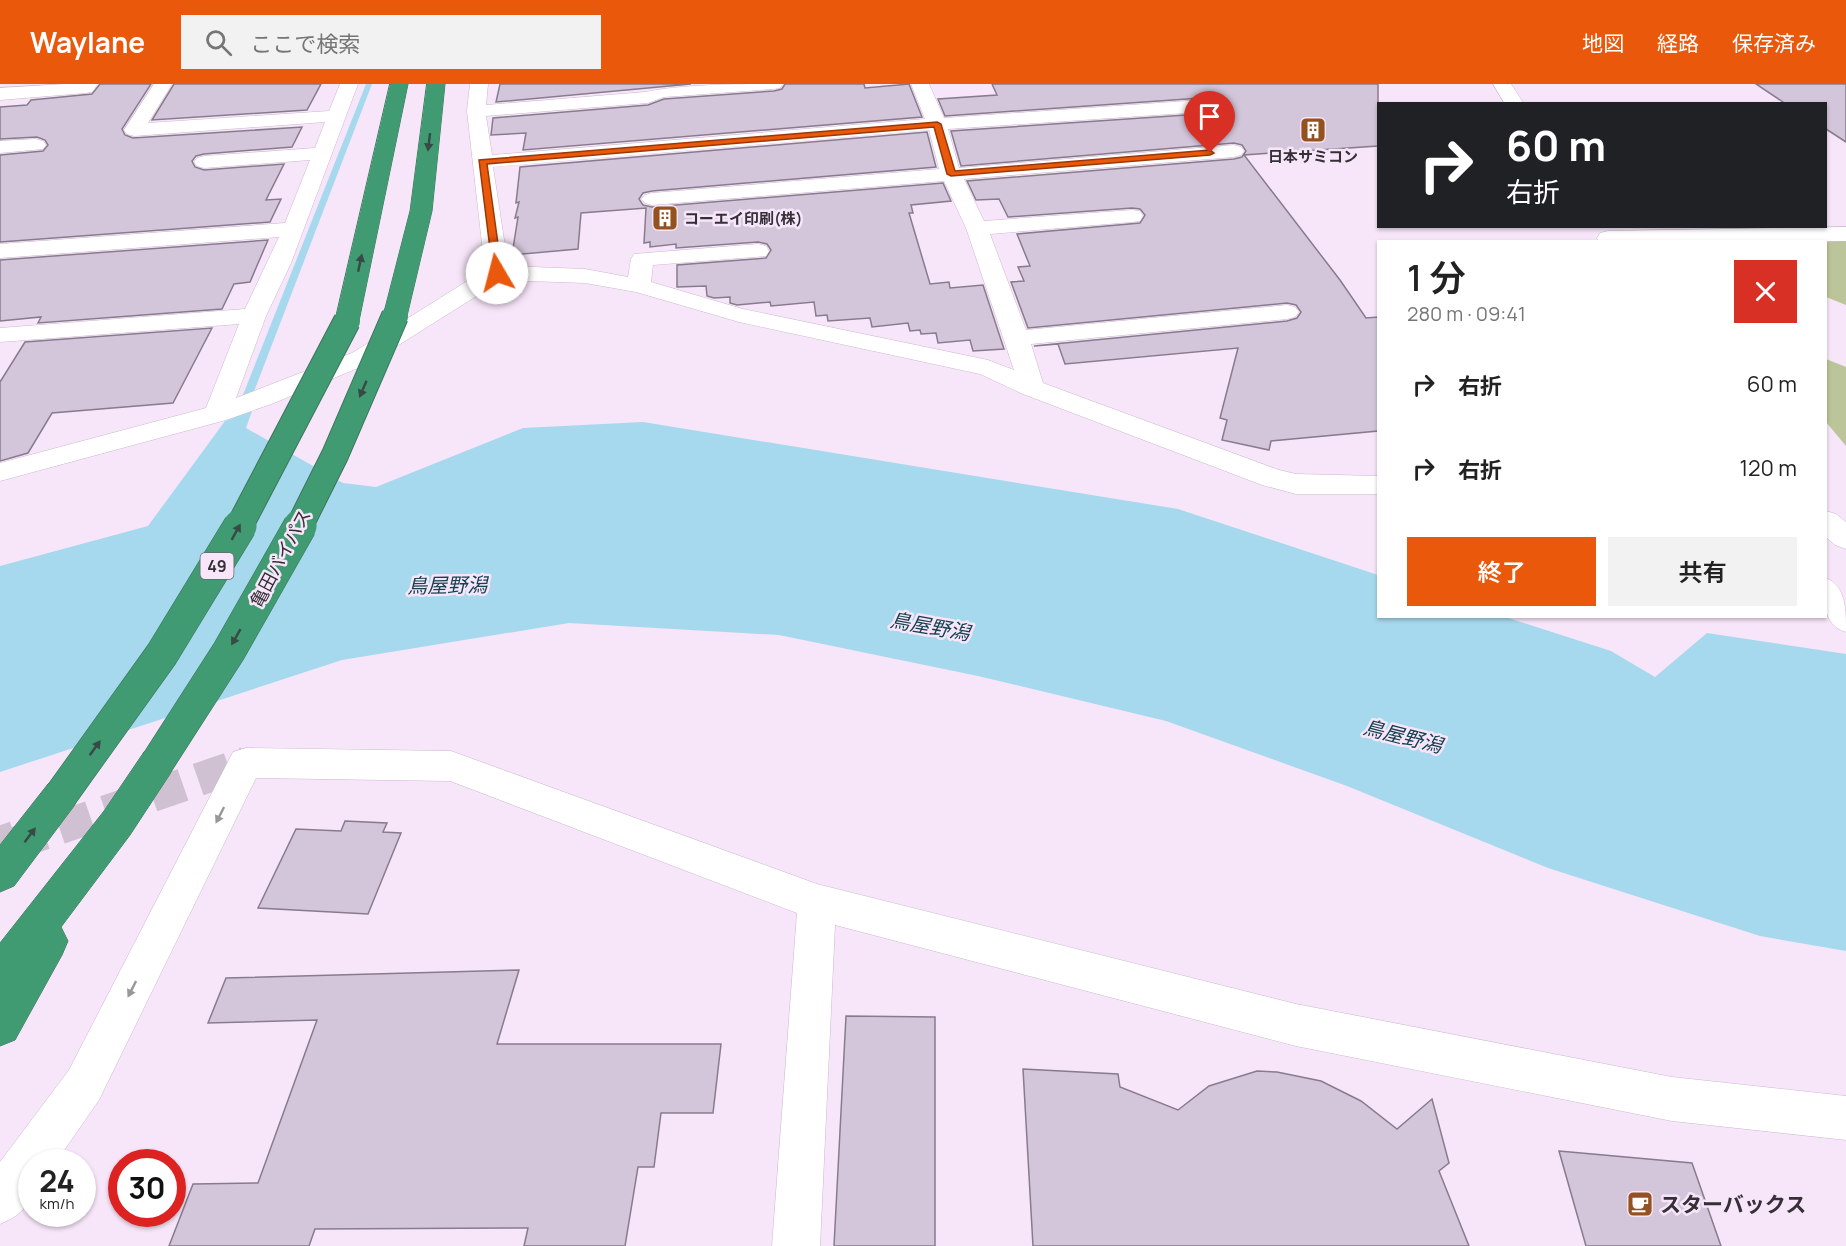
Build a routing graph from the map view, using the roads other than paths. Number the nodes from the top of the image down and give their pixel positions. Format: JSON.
{"nodes":[{"id":1,"x":89,"y":84,"type":"edge"},
{"id":2,"x":163,"y":84,"type":"edge"},
{"id":3,"x":349,"y":84,"type":"edge"},
{"id":4,"x":399,"y":84,"type":"edge"},
{"id":5,"x":436,"y":84,"type":"edge"},
{"id":6,"x":478,"y":84,"type":"edge"},
{"id":7,"x":774,"y":84,"type":"edge"},
{"id":8,"x":920,"y":84,"type":"edge"},
{"id":9,"x":1502,"y":84,"type":"edge"},
{"id":10,"x":0,"y":94,"type":"edge"},
{"id":11,"x":1514,"y":102,"type":"edge"},
{"id":12,"x":1201,"y":106,"type":"dead end"},
{"id":13,"x":476,"y":111,"type":"junction"},
{"id":14,"x":336,"y":116,"type":"junction"},
{"id":15,"x":937,"y":124,"type":"junction"},
{"id":16,"x":36,"y":145,"type":"dead end"},
{"id":17,"x":0,"y":147,"type":"edge"},
{"id":18,"x":1234,"y":151,"type":"dead end"},
{"id":19,"x":322,"y":153,"type":"junction"},
{"id":20,"x":204,"y":162,"type":"dead end"},
{"id":21,"x":482,"y":162,"type":"junction"},
{"id":22,"x":951,"y":174,"type":"junction"},
{"id":23,"x":652,"y":199,"type":"dead end"},
{"id":24,"x":1120,"y":214,"type":"dead end"},
{"id":25,"x":977,"y":228,"type":"junction"},
{"id":26,"x":293,"y":229,"type":"junction"},
{"id":27,"x":1846,"y":234,"type":"edge"},
{"id":28,"x":1606,"y":235,"type":"edge"},
{"id":29,"x":0,"y":251,"type":"edge"},
{"id":30,"x":758,"y":251,"type":"dead end"},
{"id":31,"x":497,"y":273,"type":"junction"},
{"id":32,"x":639,"y":286,"type":"junction"},
{"id":33,"x":1287,"y":312,"type":"dead end"},
{"id":34,"x":254,"y":316,"type":"junction"},
{"id":35,"x":0,"y":335,"type":"edge"},
{"id":36,"x":1017,"y":339,"type":"junction"},
{"id":37,"x":1032,"y":388,"type":"junction"},
{"id":38,"x":222,"y":412,"type":"junction"},
{"id":39,"x":0,"y":472,"type":"edge"},
{"id":40,"x":1377,"y":485,"type":"edge"},
{"id":41,"x":1827,"y":522,"type":"edge"},
{"id":42,"x":1846,"y":538,"type":"edge"},
{"id":43,"x":1827,"y":592,"type":"edge"},
{"id":44,"x":1846,"y":620,"type":"edge"},
{"id":45,"x":117,"y":823,"type":"junction"},
{"id":46,"x":0,"y":874,"type":"tunnel mouth"},
{"id":47,"x":817,"y":902,"type":"junction"},
{"id":48,"x":0,"y":976,"type":"edge"},
{"id":49,"x":0,"y":1025,"type":"edge"},
{"id":50,"x":1846,"y":1118,"type":"edge"},
{"id":51,"x":0,"y":1201,"type":"edge"},
{"id":52,"x":796,"y":1246,"type":"edge"}],
"edges":[{"from":1,"to":10,"type":"street"},
{"from":2,"to":14,"type":"street"},
{"from":3,"to":14,"type":"street"},
{"from":46,"to":4,"type":"highway","number":"49","one_way":true,"bridge":true},
{"from":5,"to":45,"type":"highway","name":"亀田バイパス","one_way":true,"bridge":true},
{"from":6,"to":13,"type":"street"},
{"from":7,"to":13,"type":"street"},
{"from":8,"to":15,"type":"street"},
{"from":9,"to":11,"type":"street"},
{"from":12,"to":15,"type":"street"},
{"from":13,"to":21,"type":"street"},
{"from":14,"to":19,"type":"street"},
{"from":15,"to":21,"type":"street"},
{"from":15,"to":22,"type":"street"},
{"from":16,"to":17,"type":"street"},
{"from":18,"to":22,"type":"street"},
{"from":19,"to":20,"type":"street"},
{"from":19,"to":26,"type":"street"},
{"from":21,"to":31,"type":"street"},
{"from":22,"to":23,"type":"street"},
{"from":22,"to":25,"type":"street"},
{"from":24,"to":25,"type":"street"},
{"from":25,"to":36,"type":"street"},
{"from":26,"to":29,"type":"street"},
{"from":26,"to":34,"type":"street"},
{"from":27,"to":28,"type":"street"},
{"from":30,"to":32,"type":"street"},
{"from":31,"to":32,"type":"street"},
{"from":31,"to":38,"type":"street"},
{"from":32,"to":37,"type":"street"},
{"from":33,"to":36,"type":"street"},
{"from":34,"to":35,"type":"street"},
{"from":34,"to":38,"type":"street"},
{"from":36,"to":37,"type":"street"},
{"from":37,"to":40,"type":"street"},
{"from":38,"to":39,"type":"street"},
{"from":41,"to":42,"type":"street"},
{"from":43,"to":44,"type":"street"},
{"from":45,"to":48,"type":"highway","name":"亀田バイパス"},
{"from":45,"to":49,"type":"highway"},
{"from":47,"to":50,"type":"street"},
{"from":47,"to":51,"type":"street","one_way":true},
{"from":47,"to":52,"type":"street"}]}
